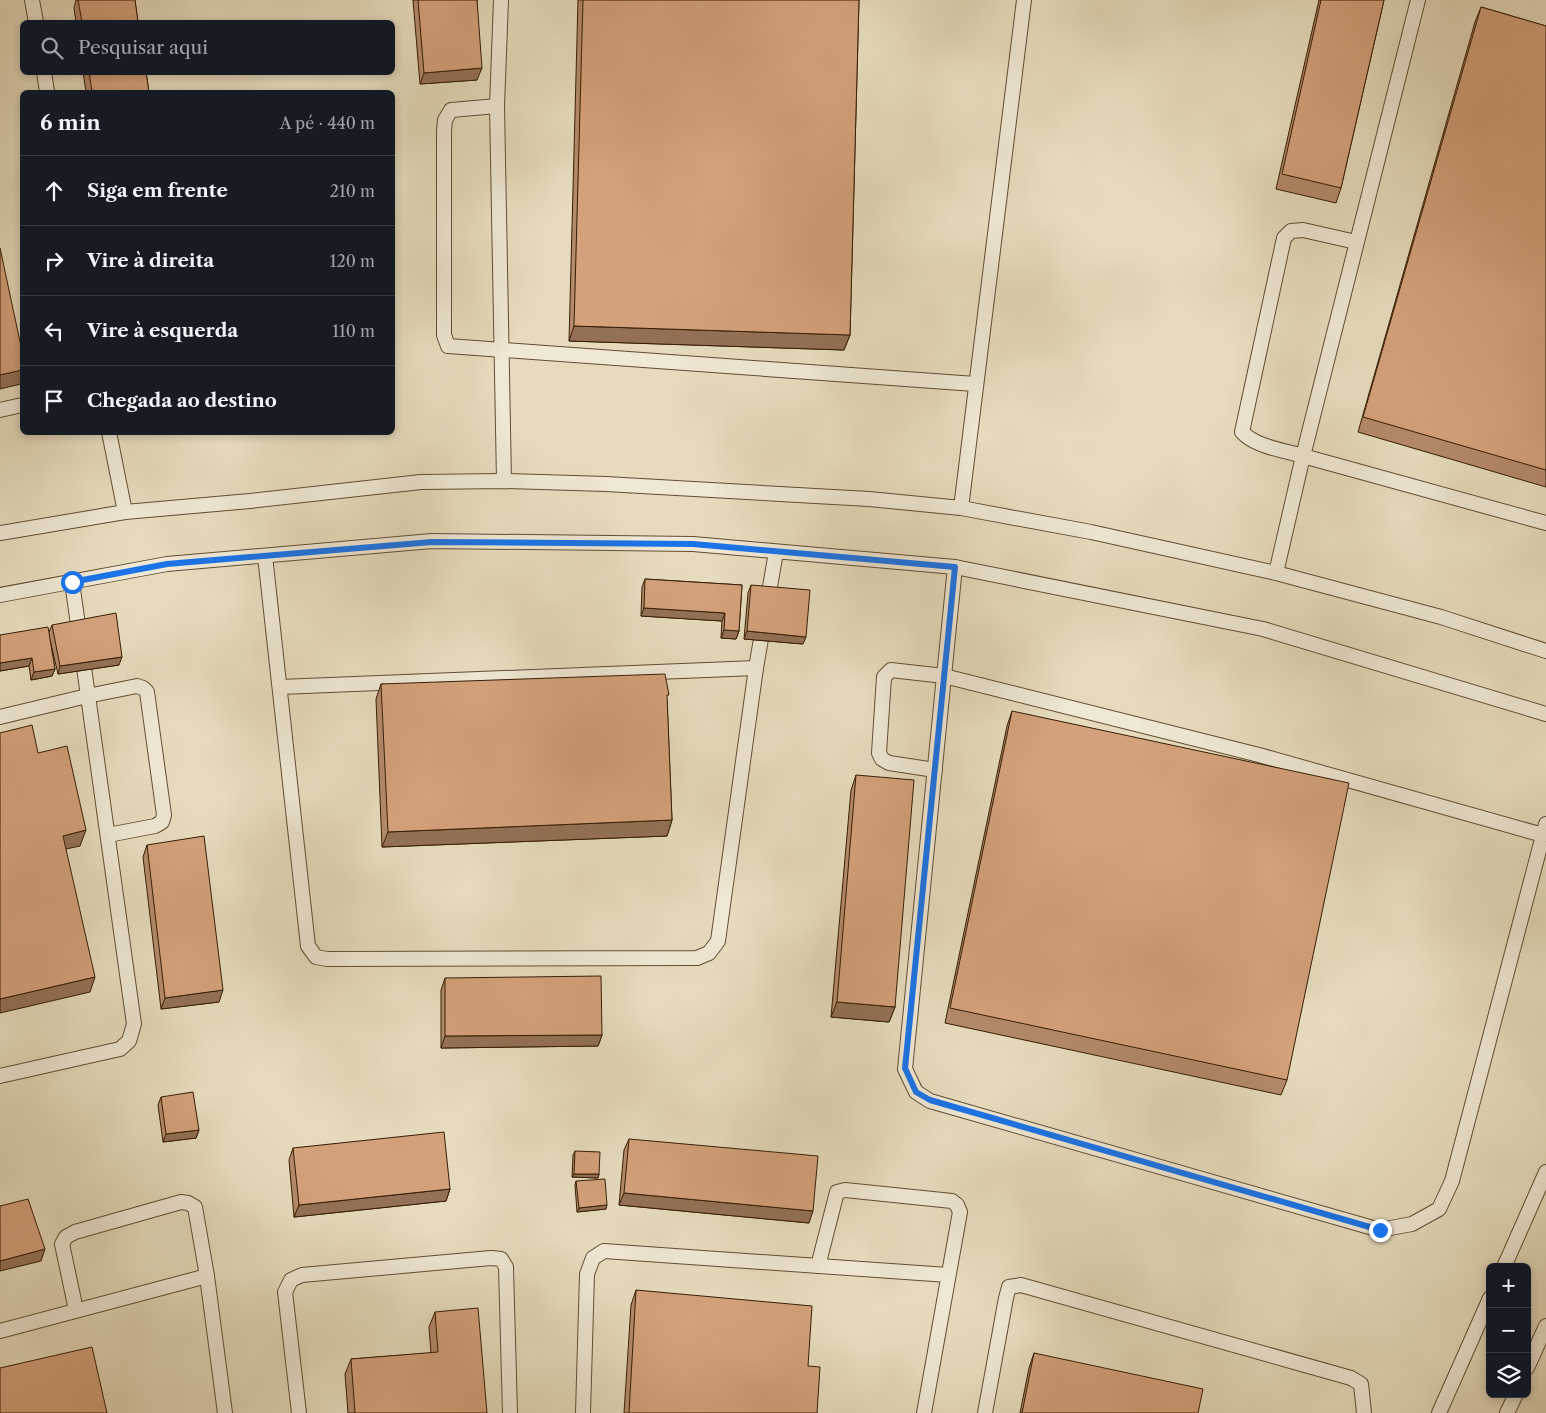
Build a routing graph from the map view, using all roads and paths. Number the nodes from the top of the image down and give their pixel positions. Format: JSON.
{"nodes":[{"id":1,"x":32,"y":0,"type":"edge"},
{"id":2,"x":501,"y":0,"type":"edge"},
{"id":3,"x":1024,"y":0,"type":"edge"},
{"id":4,"x":1418,"y":0,"type":"edge"},
{"id":5,"x":36,"y":20,"type":"edge"},
{"id":6,"x":45,"y":75,"type":"edge"},
{"id":7,"x":48,"y":90,"type":"edge"},
{"id":8,"x":496,"y":106,"type":"junction"},
{"id":9,"x":1356,"y":242,"type":"junction"},
{"id":10,"x":500,"y":350,"type":"junction"},
{"id":11,"x":975,"y":384,"type":"junction"},
{"id":12,"x":20,"y":405,"type":"edge"},
{"id":13,"x":0,"y":410,"type":"edge"},
{"id":14,"x":110,"y":435,"type":"edge"},
{"id":15,"x":1303,"y":456,"type":"junction"},
{"id":16,"x":504,"y":482,"type":"junction"},
{"id":17,"x":961,"y":508,"type":"junction"},
{"id":18,"x":125,"y":512,"type":"junction"},
{"id":19,"x":1546,"y":523,"type":"edge"},
{"id":20,"x":0,"y":533,"type":"edge"},
{"id":21,"x":776,"y":552,"type":"junction"},
{"id":22,"x":265,"y":556,"type":"junction"},
{"id":23,"x":955,"y":567,"type":"junction"},
{"id":24,"x":1276,"y":573,"type":"junction"},
{"id":25,"x":72,"y":582,"type":"junction"},
{"id":26,"x":0,"y":595,"type":"edge"},
{"id":27,"x":1546,"y":651,"type":"edge"},
{"id":28,"x":756,"y":668,"type":"junction"},
{"id":29,"x":944,"y":676,"type":"junction"},
{"id":30,"x":280,"y":687,"type":"junction"},
{"id":31,"x":87,"y":696,"type":"junction"},
{"id":32,"x":1546,"y":714,"type":"edge"},
{"id":33,"x":0,"y":717,"type":"edge"},
{"id":34,"x":935,"y":770,"type":"junction"},
{"id":35,"x":1544,"y":829,"type":"edge"},
{"id":36,"x":108,"y":836,"type":"junction"},
{"id":37,"x":0,"y":1076,"type":"edge"},
{"id":38,"x":1546,"y":1172,"type":"edge"},
{"id":39,"x":1506,"y":1263,"type":"edge"},
{"id":40,"x":818,"y":1266,"type":"junction"},
{"id":41,"x":948,"y":1275,"type":"junction"},
{"id":42,"x":207,"y":1276,"type":"junction"},
{"id":43,"x":1486,"y":1307,"type":"edge"},
{"id":44,"x":76,"y":1310,"type":"junction"},
{"id":45,"x":1546,"y":1326,"type":"edge"},
{"id":46,"x":0,"y":1331,"type":"edge"},
{"id":47,"x":1531,"y":1359,"type":"edge"},
{"id":48,"x":1514,"y":1398,"type":"edge"},
{"id":49,"x":225,"y":1413,"type":"edge"},
{"id":50,"x":299,"y":1413,"type":"edge"},
{"id":51,"x":510,"y":1413,"type":"edge"},
{"id":52,"x":583,"y":1413,"type":"edge"},
{"id":53,"x":924,"y":1413,"type":"edge"},
{"id":54,"x":986,"y":1413,"type":"edge"},
{"id":55,"x":1364,"y":1413,"type":"edge"},
{"id":56,"x":1439,"y":1413,"type":"edge"},
{"id":57,"x":1507,"y":1413,"type":"edge"}],
"edges":[{"from":1,"to":5,"type":"lane"},
{"from":2,"to":8,"type":"lane"},
{"from":3,"to":11,"type":"lane"},
{"from":4,"to":9,"type":"lane"},
{"from":6,"to":7,"type":"lane"},
{"from":8,"to":10,"type":"lane"},
{"from":8,"to":10,"type":"lane"},
{"from":9,"to":15,"type":"lane"},
{"from":9,"to":15,"type":"lane"},
{"from":10,"to":11,"type":"lane"},
{"from":10,"to":16,"type":"lane"},
{"from":11,"to":17,"type":"lane"},
{"from":12,"to":13,"type":"lane"},
{"from":14,"to":18,"type":"lane"},
{"from":15,"to":19,"type":"lane"},
{"from":15,"to":24,"type":"lane"},
{"from":16,"to":17,"type":"lane"},
{"from":16,"to":18,"type":"lane"},
{"from":17,"to":24,"type":"lane"},
{"from":18,"to":20,"type":"lane"},
{"from":21,"to":22,"type":"lane"},
{"from":21,"to":23,"type":"lane"},
{"from":21,"to":28,"type":"lane"},
{"from":22,"to":25,"type":"lane"},
{"from":22,"to":30,"type":"lane"},
{"from":23,"to":29,"type":"lane"},
{"from":23,"to":32,"type":"lane"},
{"from":24,"to":27,"type":"lane"},
{"from":25,"to":26,"type":"lane"},
{"from":25,"to":31,"type":"lane"},
{"from":28,"to":30,"type":"lane"},
{"from":28,"to":30,"type":"lane"},
{"from":29,"to":34,"type":"lane"},
{"from":29,"to":34,"type":"lane"},
{"from":29,"to":35,"type":"lane"},
{"from":31,"to":33,"type":"lane"},
{"from":31,"to":36,"type":"lane"},
{"from":31,"to":36,"type":"lane"},
{"from":34,"to":35,"type":"lane"},
{"from":36,"to":37,"type":"lane"},
{"from":38,"to":39,"type":"lane"},
{"from":40,"to":41,"type":"lane"},
{"from":40,"to":41,"type":"lane"},
{"from":40,"to":52,"type":"lane"},
{"from":41,"to":53,"type":"lane"},
{"from":42,"to":44,"type":"lane"},
{"from":42,"to":44,"type":"lane"},
{"from":42,"to":49,"type":"lane"},
{"from":43,"to":56,"type":"lane"},
{"from":44,"to":46,"type":"lane"},
{"from":45,"to":47,"type":"lane"},
{"from":48,"to":57,"type":"lane"},
{"from":50,"to":51,"type":"lane"},
{"from":54,"to":55,"type":"lane"}]}
